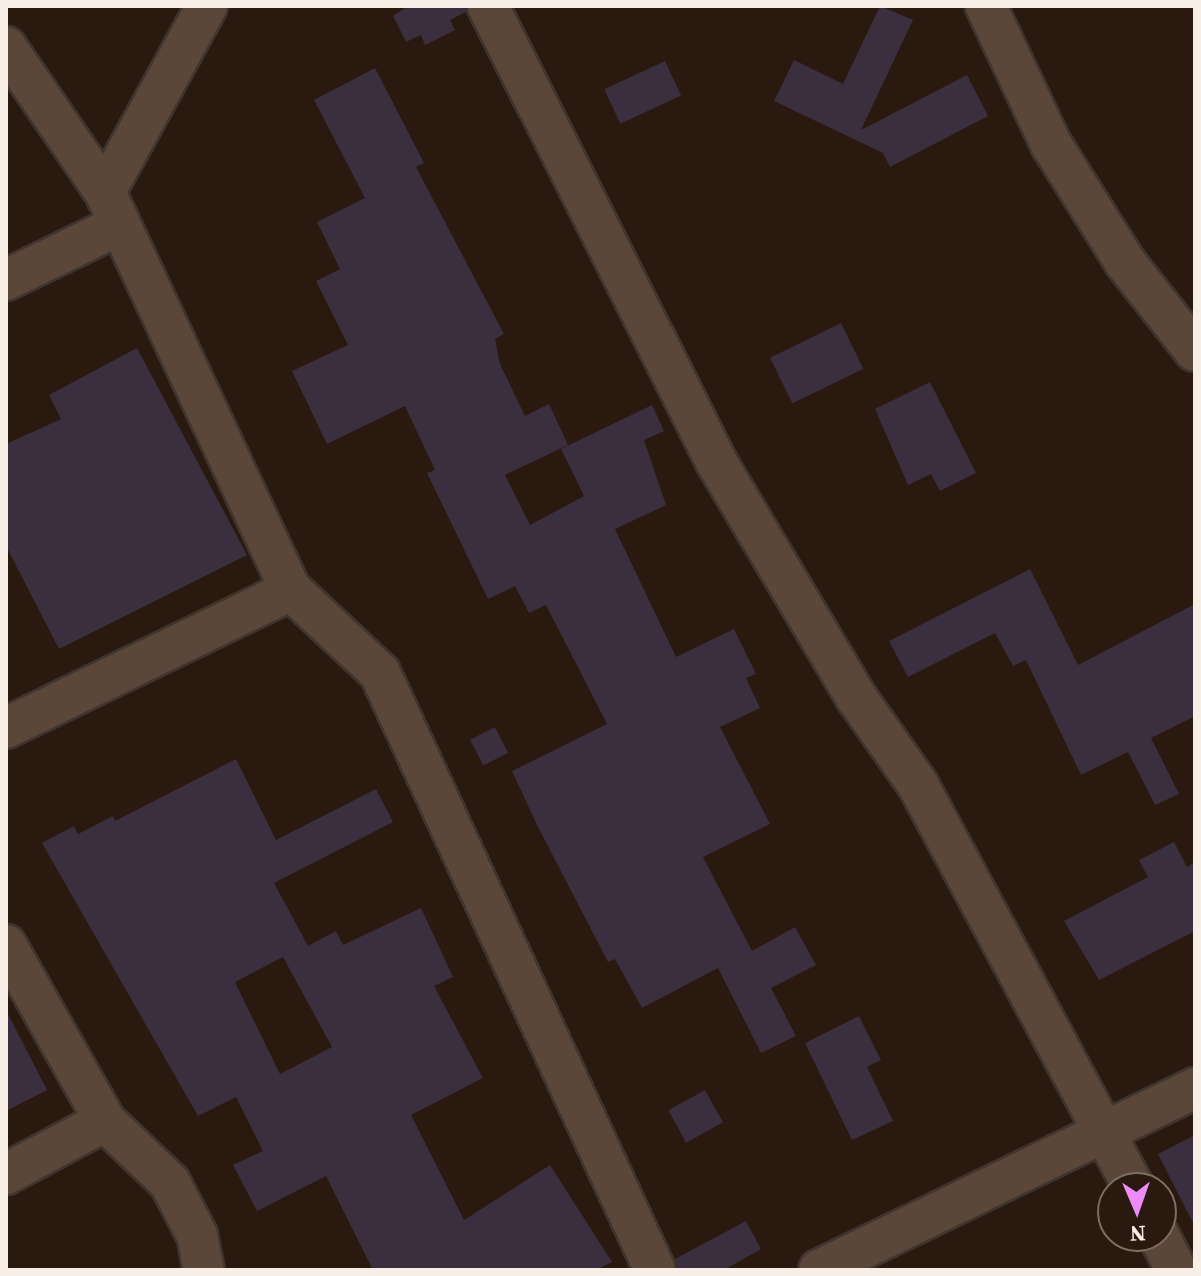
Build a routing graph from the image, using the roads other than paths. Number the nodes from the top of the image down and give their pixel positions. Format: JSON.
{"nodes":[{"id":1,"x":207,"y":6,"type":"edge"},
{"id":2,"x":488,"y":6,"type":"edge"},
{"id":3,"x":986,"y":6,"type":"edge"},
{"id":4,"x":6,"y":47,"type":"edge"},
{"id":5,"x":111,"y":209,"type":"junction"},
{"id":6,"x":6,"y":280,"type":"edge"},
{"id":7,"x":1195,"y":351,"type":"edge"},
{"id":8,"x":291,"y":590,"type":"junction"},
{"id":9,"x":6,"y":728,"type":"edge"},
{"id":10,"x":6,"y":945,"type":"edge"},
{"id":11,"x":1195,"y":1088,"type":"edge"},
{"id":12,"x":105,"y":1121,"type":"junction"},
{"id":13,"x":1105,"y":1132,"type":"junction"},
{"id":14,"x":1126,"y":1172,"type":"edge"},
{"id":15,"x":6,"y":1174,"type":"edge"},
{"id":16,"x":1167,"y":1252,"type":"edge"},
{"id":17,"x":204,"y":1270,"type":"edge"},
{"id":18,"x":655,"y":1270,"type":"edge"},
{"id":19,"x":819,"y":1270,"type":"edge"},
{"id":20,"x":1176,"y":1270,"type":"edge"}],
"edges":[{"from":1,"to":5,"type":"street"},
{"from":2,"to":13,"type":"street"},
{"from":3,"to":7,"type":"street"},
{"from":4,"to":5,"type":"street"},
{"from":5,"to":6,"type":"street"},
{"from":5,"to":8,"type":"street"},
{"from":8,"to":9,"type":"street"},
{"from":8,"to":18,"type":"street"},
{"from":10,"to":12,"type":"street"},
{"from":11,"to":13,"type":"street"},
{"from":12,"to":15,"type":"street"},
{"from":12,"to":17,"type":"street"},
{"from":13,"to":14,"type":"street"},
{"from":13,"to":19,"type":"street"},
{"from":16,"to":20,"type":"street"}]}
